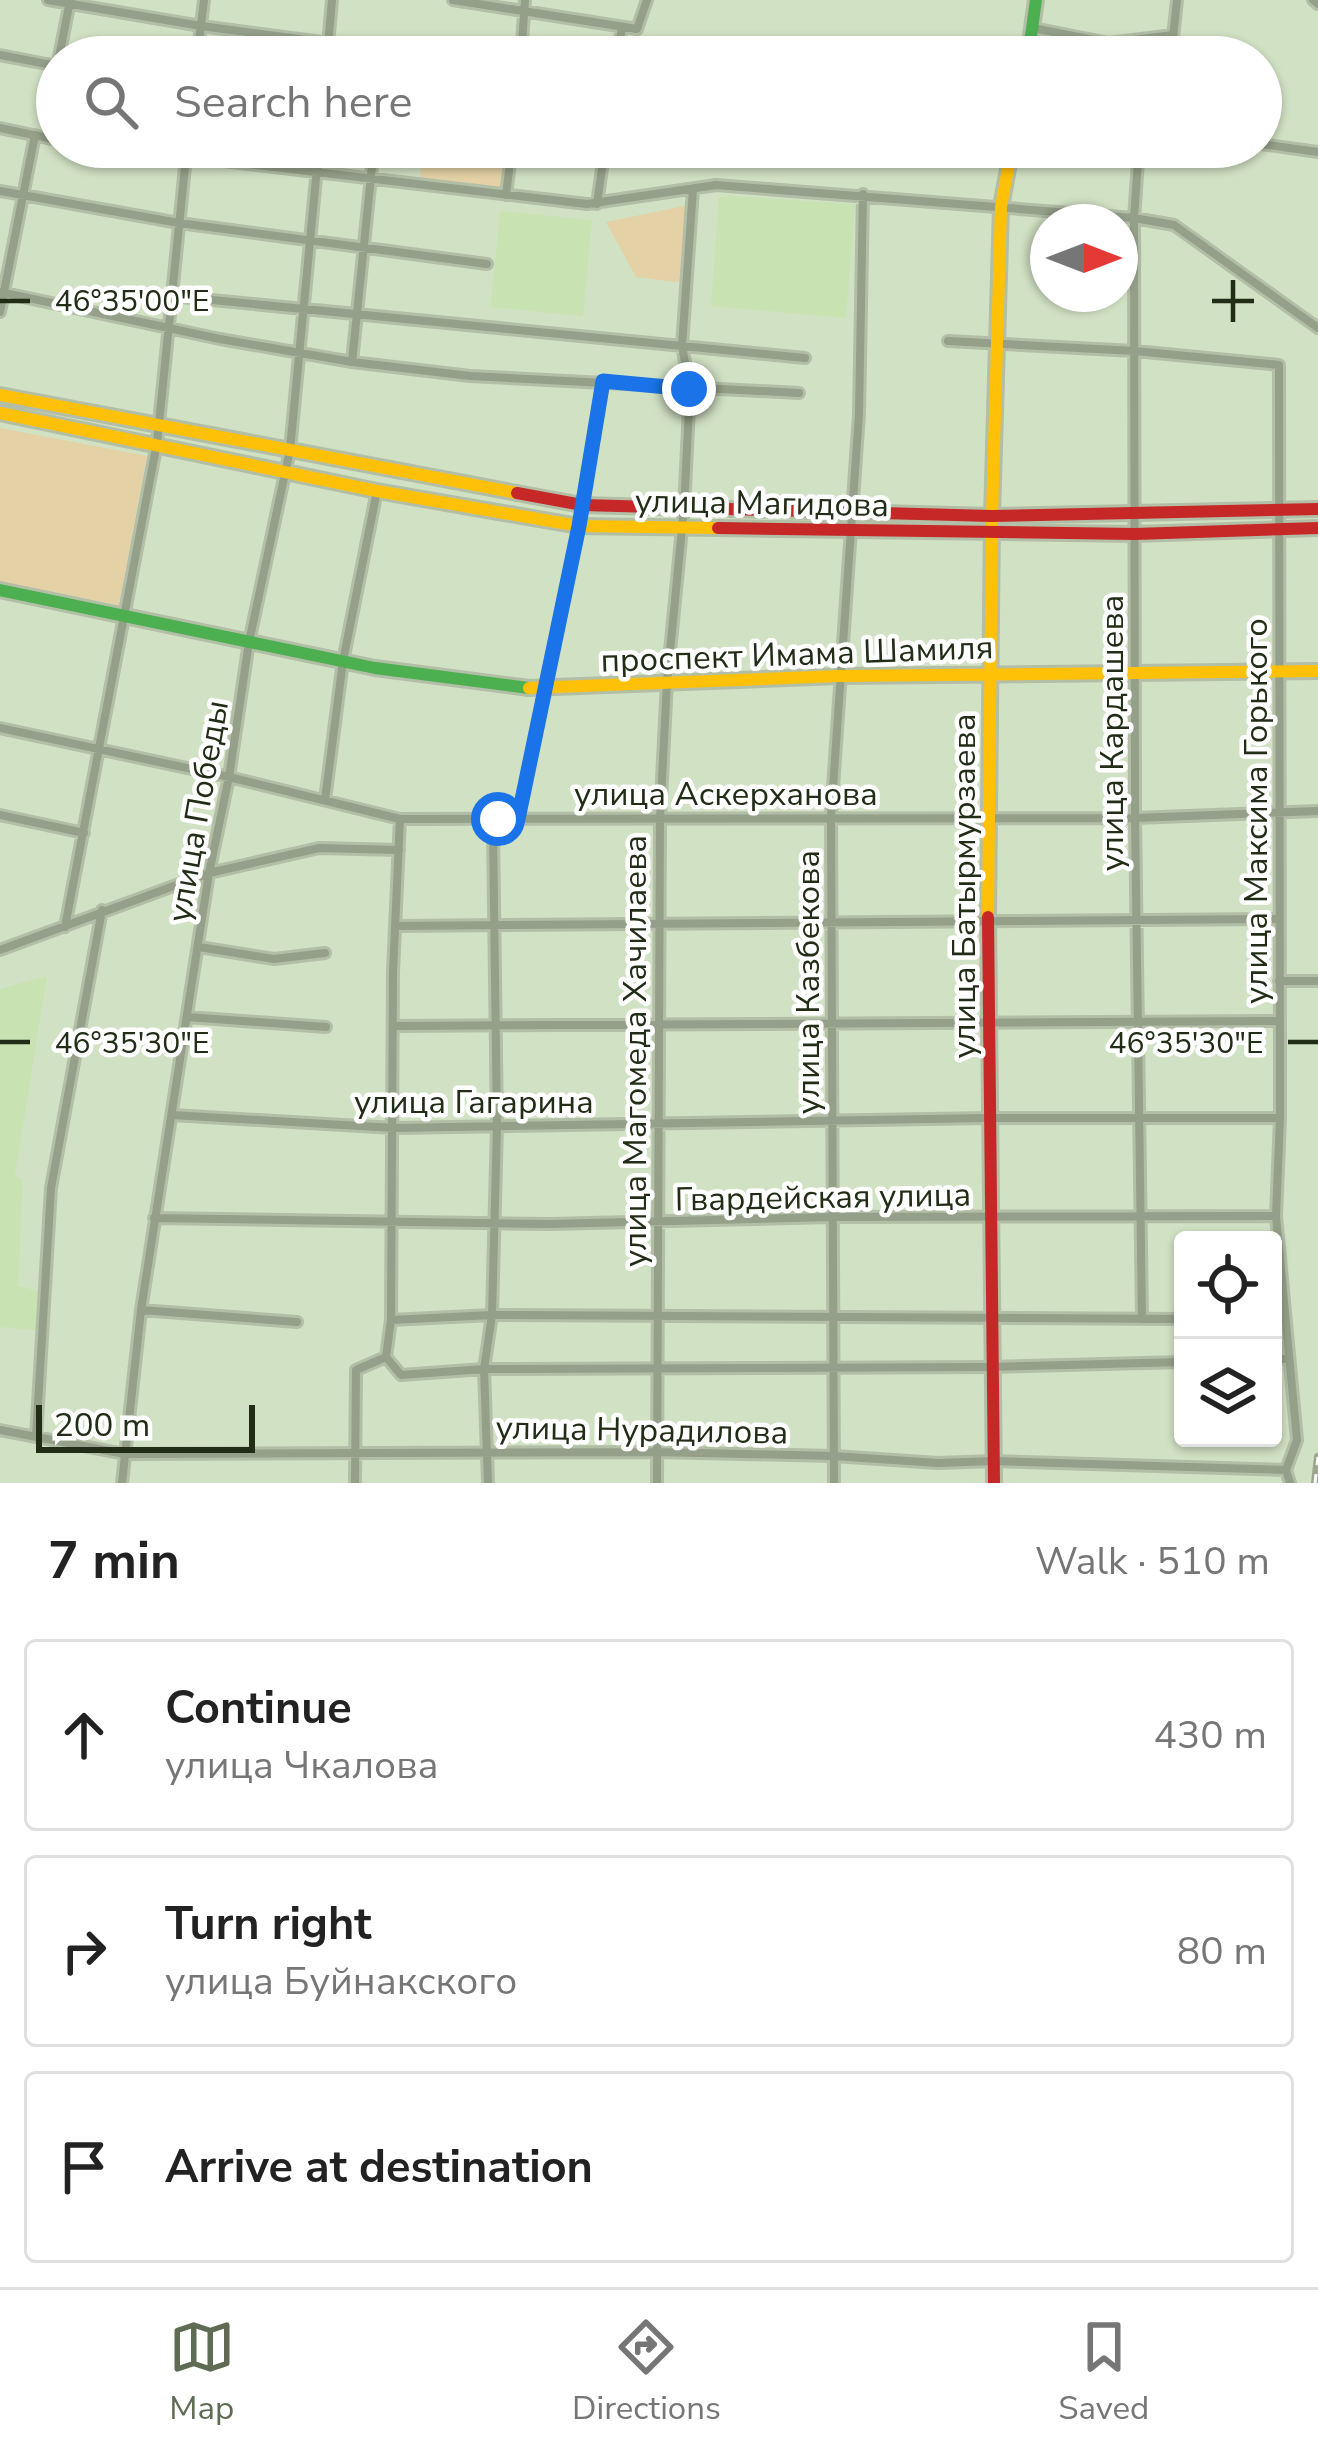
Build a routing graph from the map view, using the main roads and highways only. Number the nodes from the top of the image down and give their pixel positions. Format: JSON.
{"nodes":[{"id":1,"x":1036,"y":0,"type":"edge"},
{"id":2,"x":1032,"y":36,"type":"edge"},
{"id":3,"x":1008,"y":168,"type":"edge"},
{"id":4,"x":0,"y":395,"type":"edge"},
{"id":5,"x":0,"y":413,"type":"edge"},
{"id":6,"x":1318,"y":509,"type":"edge"},
{"id":7,"x":992,"y":516,"type":"junction"},
{"id":8,"x":1318,"y":528,"type":"edge"},
{"id":9,"x":992,"y":533,"type":"junction"},
{"id":10,"x":0,"y":590,"type":"edge"},
{"id":11,"x":1318,"y":671,"type":"edge"},
{"id":12,"x":990,"y":674,"type":"junction"},
{"id":13,"x":994,"y":1483,"type":"edge"}],
"edges":[{"from":1,"to":2,"type":"main road"},
{"from":3,"to":7,"type":"main road","name":"улица Батырмурзаева"},
{"from":4,"to":7,"type":"main road","name":"улица Магидова"},
{"from":5,"to":9,"type":"main road","name":"улица Магидова"},
{"from":6,"to":7,"type":"main road","name":"улица Магидова"},
{"from":7,"to":9,"type":"main road","name":"улица Батырмурзаева"},
{"from":8,"to":9,"type":"main road","name":"улица Магидова"},
{"from":9,"to":12,"type":"main road","name":"улица Батырмурзаева"},
{"from":10,"to":12,"type":"main road","name":"проспект Имама Шамиля"},
{"from":11,"to":12,"type":"main road","name":"проспект Имама Шамиля"},
{"from":12,"to":13,"type":"main road","name":"улица Батырмурзаева"}]}
